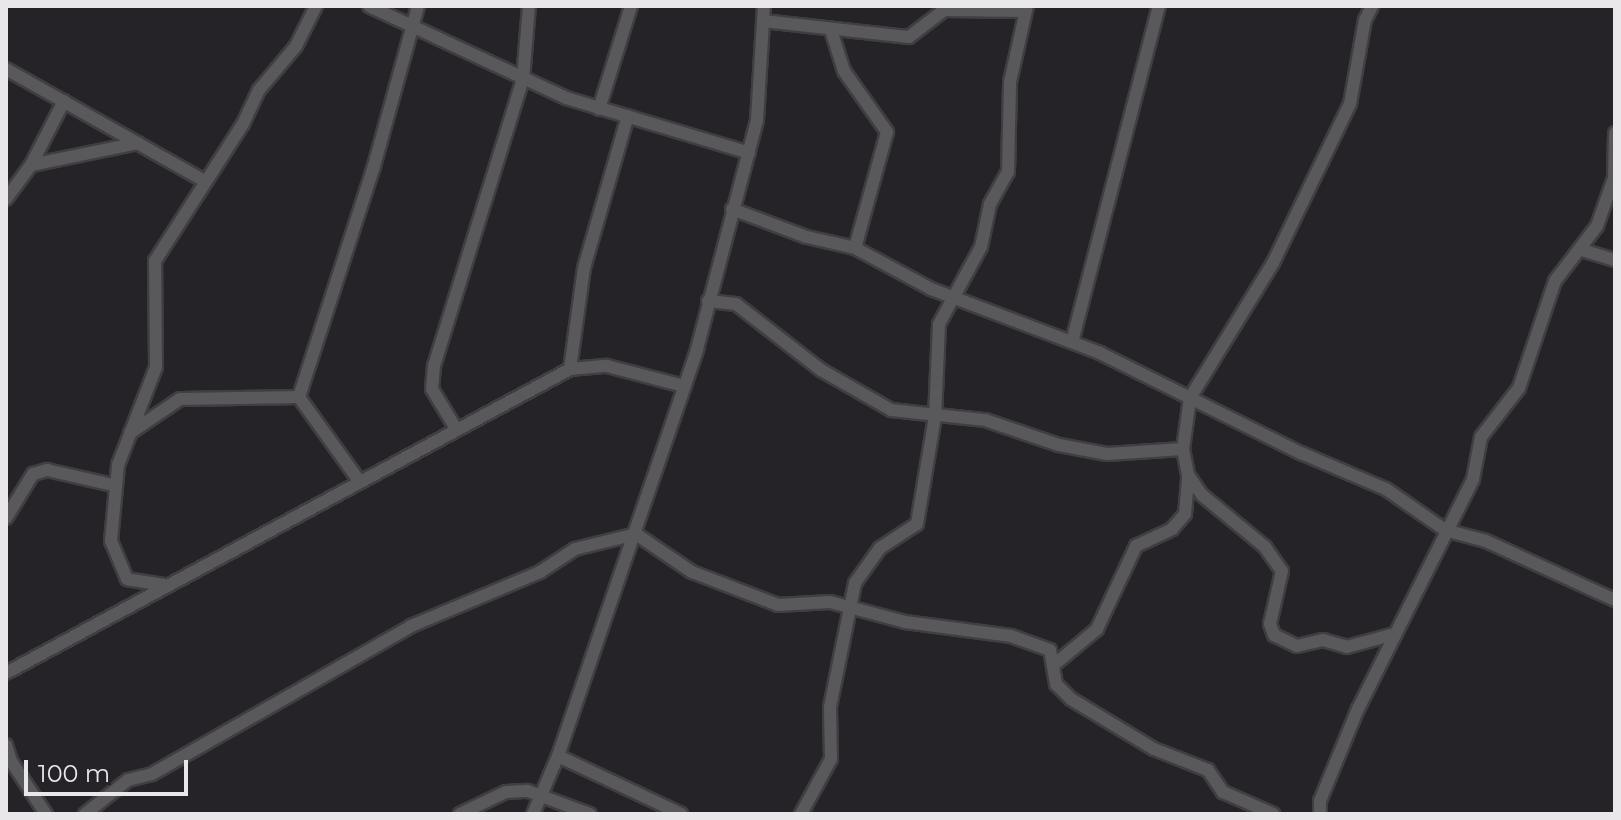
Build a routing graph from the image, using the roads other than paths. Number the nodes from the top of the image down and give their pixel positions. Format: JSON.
{"nodes":[{"id":1,"x":316,"y":6,"type":"edge"},
{"id":2,"x":369,"y":6,"type":"edge"},
{"id":3,"x":418,"y":6,"type":"edge"},
{"id":4,"x":529,"y":6,"type":"edge"},
{"id":5,"x":631,"y":6,"type":"edge"},
{"id":6,"x":764,"y":6,"type":"edge"},
{"id":7,"x":1159,"y":6,"type":"edge"},
{"id":8,"x":1372,"y":6,"type":"edge"},
{"id":9,"x":1025,"y":8,"type":"edge"},
{"id":10,"x":763,"y":21,"type":"junction"},
{"id":11,"x":414,"y":23,"type":"junction"},
{"id":12,"x":831,"y":30,"type":"junction"},
{"id":13,"x":6,"y":69,"type":"edge"},
{"id":14,"x":523,"y":79,"type":"junction"},
{"id":15,"x":64,"y":101,"type":"junction"},
{"id":16,"x":599,"y":109,"type":"junction"},
{"id":17,"x":628,"y":116,"type":"junction"},
{"id":18,"x":1615,"y":133,"type":"edge"},
{"id":19,"x":138,"y":143,"type":"junction"},
{"id":20,"x":749,"y":153,"type":"junction"},
{"id":21,"x":31,"y":165,"type":"junction"},
{"id":22,"x":205,"y":181,"type":"junction"},
{"id":23,"x":6,"y":199,"type":"edge"},
{"id":24,"x":732,"y":209,"type":"junction"},
{"id":25,"x":855,"y":248,"type":"junction"},
{"id":26,"x":1582,"y":250,"type":"junction"},
{"id":27,"x":1615,"y":260,"type":"edge"},
{"id":28,"x":954,"y":295,"type":"junction"},
{"id":29,"x":708,"y":301,"type":"junction"},
{"id":30,"x":1072,"y":342,"type":"junction"},
{"id":31,"x":570,"y":369,"type":"junction"},
{"id":32,"x":684,"y":386,"type":"junction"},
{"id":33,"x":299,"y":397,"type":"junction"},
{"id":34,"x":1190,"y":398,"type":"junction"},
{"id":35,"x":935,"y":417,"type":"junction"},
{"id":36,"x":455,"y":427,"type":"junction"},
{"id":37,"x":129,"y":435,"type":"junction"},
{"id":38,"x":1183,"y":449,"type":"junction"},
{"id":39,"x":1188,"y":475,"type":"junction"},
{"id":40,"x":360,"y":482,"type":"junction"},
{"id":41,"x":113,"y":485,"type":"junction"},
{"id":42,"x":6,"y":488,"type":"edge"},
{"id":43,"x":18,"y":496,"type":"junction"},
{"id":44,"x":6,"y":518,"type":"edge"},
{"id":45,"x":1445,"y":530,"type":"junction"},
{"id":46,"x":636,"y":534,"type":"junction"},
{"id":47,"x":164,"y":585,"type":"junction"},
{"id":48,"x":1615,"y":600,"type":"edge"},
{"id":49,"x":851,"y":609,"type":"junction"},
{"id":50,"x":1395,"y":634,"type":"junction"},
{"id":51,"x":1055,"y":664,"type":"junction"},
{"id":52,"x":6,"y":673,"type":"edge"},
{"id":53,"x":6,"y":745,"type":"edge"},
{"id":54,"x":558,"y":756,"type":"junction"},
{"id":55,"x":541,"y":793,"type":"junction"},
{"id":56,"x":46,"y":814,"type":"edge"},
{"id":57,"x":85,"y":814,"type":"edge"},
{"id":58,"x":460,"y":814,"type":"edge"},
{"id":59,"x":533,"y":814,"type":"edge"},
{"id":60,"x":590,"y":814,"type":"edge"},
{"id":61,"x":681,"y":814,"type":"edge"},
{"id":62,"x":801,"y":814,"type":"edge"},
{"id":63,"x":1273,"y":814,"type":"edge"},
{"id":64,"x":1320,"y":814,"type":"edge"}],
"edges":[{"from":1,"to":22,"type":"street"},
{"from":2,"to":11,"type":"street"},
{"from":3,"to":11,"type":"street"},
{"from":4,"to":14,"type":"street"},
{"from":5,"to":16,"type":"street"},
{"from":6,"to":10,"type":"street"},
{"from":7,"to":30,"type":"street"},
{"from":8,"to":34,"type":"street"},
{"from":9,"to":12,"type":"street"},
{"from":9,"to":28,"type":"street"},
{"from":10,"to":12,"type":"street"},
{"from":10,"to":20,"type":"street"},
{"from":11,"to":14,"type":"street"},
{"from":11,"to":33,"type":"street"},
{"from":12,"to":25,"type":"street"},
{"from":13,"to":15,"type":"street"},
{"from":14,"to":16,"type":"street"},
{"from":14,"to":36,"type":"street"},
{"from":15,"to":19,"type":"street"},
{"from":15,"to":21,"type":"street"},
{"from":16,"to":17,"type":"street"},
{"from":17,"to":20,"type":"street"},
{"from":17,"to":31,"type":"street"},
{"from":18,"to":26,"type":"street"},
{"from":19,"to":21,"type":"street"},
{"from":19,"to":22,"type":"street"},
{"from":20,"to":24,"type":"street"},
{"from":21,"to":23,"type":"street"},
{"from":22,"to":37,"type":"street"},
{"from":24,"to":25,"type":"street"},
{"from":24,"to":29,"type":"street"},
{"from":25,"to":28,"type":"street"},
{"from":26,"to":27,"type":"street"},
{"from":26,"to":45,"type":"street"},
{"from":28,"to":30,"type":"street"},
{"from":28,"to":35,"type":"street"},
{"from":29,"to":32,"type":"street"},
{"from":29,"to":35,"type":"street"},
{"from":30,"to":34,"type":"street"},
{"from":31,"to":32,"type":"street"},
{"from":31,"to":36,"type":"street"},
{"from":32,"to":46,"type":"street"},
{"from":33,"to":37,"type":"street"},
{"from":33,"to":40,"type":"street"},
{"from":34,"to":38,"type":"street"},
{"from":34,"to":45,"type":"street"},
{"from":35,"to":38,"type":"street"},
{"from":35,"to":49,"type":"street"},
{"from":36,"to":40,"type":"street"},
{"from":37,"to":41,"type":"street"},
{"from":38,"to":39,"type":"street"},
{"from":39,"to":50,"type":"street"},
{"from":39,"to":51,"type":"street"},
{"from":40,"to":47,"type":"street"},
{"from":41,"to":43,"type":"street"},
{"from":41,"to":47,"type":"street"},
{"from":42,"to":43,"type":"street"},
{"from":43,"to":44,"type":"street"},
{"from":45,"to":48,"type":"street"},
{"from":45,"to":50,"type":"street"},
{"from":46,"to":49,"type":"street"},
{"from":46,"to":54,"type":"street"},
{"from":46,"to":57,"type":"street"},
{"from":47,"to":52,"type":"street"},
{"from":49,"to":51,"type":"street"},
{"from":49,"to":62,"type":"street"},
{"from":50,"to":64,"type":"street"},
{"from":51,"to":63,"type":"street"},
{"from":53,"to":56,"type":"street"},
{"from":54,"to":55,"type":"street"},
{"from":54,"to":61,"type":"street"},
{"from":55,"to":58,"type":"street"},
{"from":55,"to":59,"type":"street"},
{"from":55,"to":60,"type":"street"}]}
